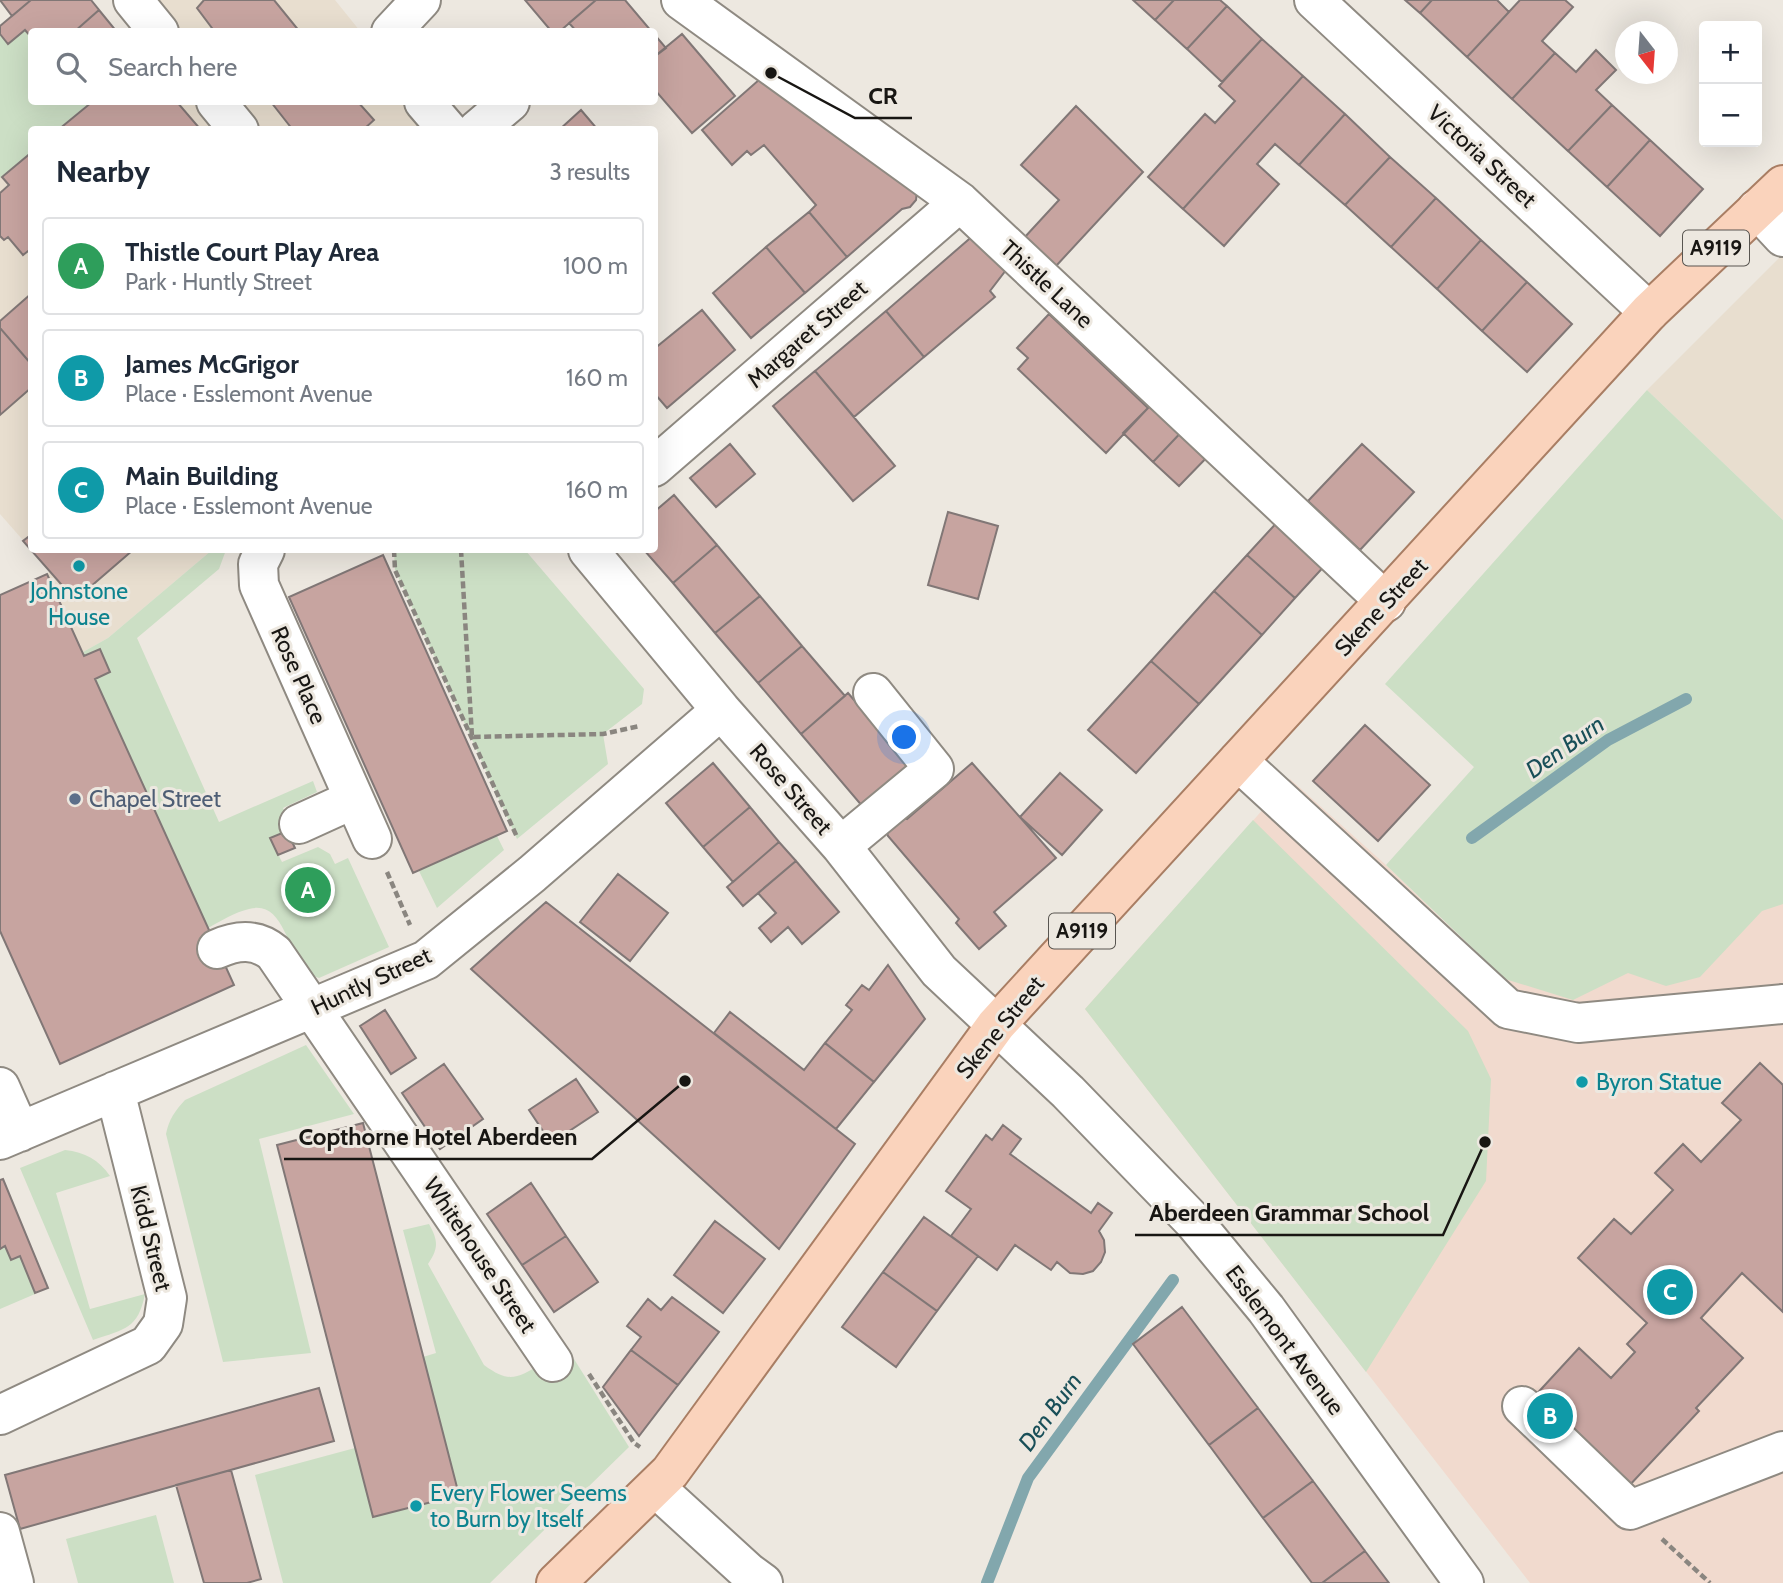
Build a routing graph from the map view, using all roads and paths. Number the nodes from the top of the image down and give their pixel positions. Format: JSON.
{"nodes":[{"id":1,"x":133,"y":0,"type":"edge"},
{"id":2,"x":421,"y":0,"type":"edge"},
{"id":3,"x":681,"y":0,"type":"edge"},
{"id":4,"x":1314,"y":0,"type":"edge"},
{"id":5,"x":156,"y":28,"type":"edge"},
{"id":6,"x":395,"y":28,"type":"edge"},
{"id":7,"x":218,"y":105,"type":"edge"},
{"id":8,"x":427,"y":105,"type":"edge"},
{"id":9,"x":506,"y":105,"type":"edge"},
{"id":10,"x":236,"y":126,"type":"edge"},
{"id":11,"x":445,"y":126,"type":"edge"},
{"id":12,"x":482,"y":126,"type":"edge"},
{"id":13,"x":1770,"y":197,"type":"edge"},
{"id":14,"x":960,"y":202,"type":"junction"},
{"id":15,"x":1783,"y":237,"type":"edge"},
{"id":16,"x":1649,"y":312,"type":"junction"},
{"id":17,"x":658,"y":464,"type":"edge"},
{"id":18,"x":263,"y":553,"type":"edge"},
{"id":19,"x":394,"y":553,"type":"edge"},
{"id":20,"x":461,"y":553,"type":"edge"},
{"id":21,"x":590,"y":553,"type":"edge"},
{"id":22,"x":1386,"y":602,"type":"junction"},
{"id":23,"x":873,"y":692,"type":"dead end"},
{"id":24,"x":721,"y":710,"type":"junction"},
{"id":25,"x":642,"y":726,"type":"dead end"},
{"id":26,"x":472,"y":737,"type":"junction"},
{"id":27,"x":1238,"y":761,"type":"junction"},
{"id":28,"x":354,"y":799,"type":"junction"},
{"id":29,"x":299,"y":824,"type":"dead end"},
{"id":30,"x":372,"y":839,"type":"joint"},
{"id":31,"x":841,"y":846,"type":"junction"},
{"id":32,"x":533,"y":874,"type":"junction"},
{"id":33,"x":218,"y":949,"type":"dead end"},
{"id":34,"x":426,"y":960,"type":"junction"},
{"id":35,"x":1783,"y":1004,"type":"edge"},
{"id":36,"x":312,"y":1008,"type":"junction"},
{"id":37,"x":996,"y":1026,"type":"junction"},
{"id":38,"x":0,"y":1087,"type":"edge"},
{"id":39,"x":115,"y":1091,"type":"junction"},
{"id":40,"x":10,"y":1136,"type":"edge"},
{"id":41,"x":553,"y":1362,"type":"joint"},
{"id":42,"x":1522,"y":1406,"type":"dead end"},
{"id":43,"x":0,"y":1415,"type":"edge"},
{"id":44,"x":1783,"y":1451,"type":"edge"},
{"id":45,"x":663,"y":1480,"type":"junction"},
{"id":46,"x":1630,"y":1510,"type":"junction"},
{"id":47,"x":0,"y":1532,"type":"edge"},
{"id":48,"x":14,"y":1583,"type":"edge"},
{"id":49,"x":556,"y":1583,"type":"edge"},
{"id":50,"x":763,"y":1583,"type":"edge"},
{"id":51,"x":1464,"y":1583,"type":"edge"},
{"id":52,"x":1710,"y":1583,"type":"edge"}],
"edges":[{"from":1,"to":5,"type":"street"},
{"from":2,"to":6,"type":"street"},
{"from":3,"to":14,"type":"street","name":"Thistle Lane"},
{"from":4,"to":16,"type":"street","name":"Victoria Street"},
{"from":7,"to":10,"type":"street"},
{"from":8,"to":11,"type":"street"},
{"from":9,"to":12,"type":"street"},
{"from":13,"to":15,"type":"street"},
{"from":13,"to":16,"type":"main road","number":"A9119"},
{"from":14,"to":17,"type":"street","name":"Margaret Street"},
{"from":14,"to":22,"type":"street","name":"Thistle Lane"},
{"from":16,"to":22,"type":"main road","name":"Skene Street","number":"A9119"},
{"from":18,"to":28,"type":"street","name":"Rose Place"},
{"from":19,"to":26,"type":"path"},
{"from":20,"to":26,"type":"path"},
{"from":21,"to":24,"type":"street","name":"Rose Street"},
{"from":22,"to":27,"type":"main road","name":"Skene Street","number":"A9119"},
{"from":23,"to":31,"type":"street"},
{"from":24,"to":31,"type":"street","name":"Rose Street"},
{"from":24,"to":32,"type":"street","name":"Huntly Street"},
{"from":25,"to":26,"type":"path"},
{"from":26,"to":32,"type":"path"},
{"from":27,"to":35,"type":"street"},
{"from":27,"to":37,"type":"main road","name":"Skene Street","number":"A9119"},
{"from":28,"to":29,"type":"street"},
{"from":28,"to":30,"type":"street","name":"Rose Place"},
{"from":30,"to":34,"type":"path"},
{"from":31,"to":37,"type":"street","name":"Rose Street"},
{"from":32,"to":34,"type":"street","name":"Huntly Street"},
{"from":33,"to":36,"type":"street","name":"Whitehouse Street"},
{"from":34,"to":36,"type":"street","name":"Huntly Street"},
{"from":36,"to":39,"type":"street","name":"Huntly Street"},
{"from":36,"to":41,"type":"street","name":"Whitehouse Street"},
{"from":37,"to":45,"type":"main road","name":"Skene Street","number":"A9119"},
{"from":37,"to":51,"type":"street","name":"Esslemont Avenue"},
{"from":38,"to":40,"type":"street"},
{"from":39,"to":40,"type":"street","name":"Huntly Street"},
{"from":39,"to":43,"type":"street","name":"Kidd Street"},
{"from":41,"to":45,"type":"path"},
{"from":42,"to":46,"type":"street"},
{"from":44,"to":46,"type":"street"},
{"from":45,"to":49,"type":"main road","name":"Skene Street","number":"A9119"},
{"from":45,"to":50,"type":"street"},
{"from":46,"to":52,"type":"path"},
{"from":47,"to":48,"type":"street"}]}
